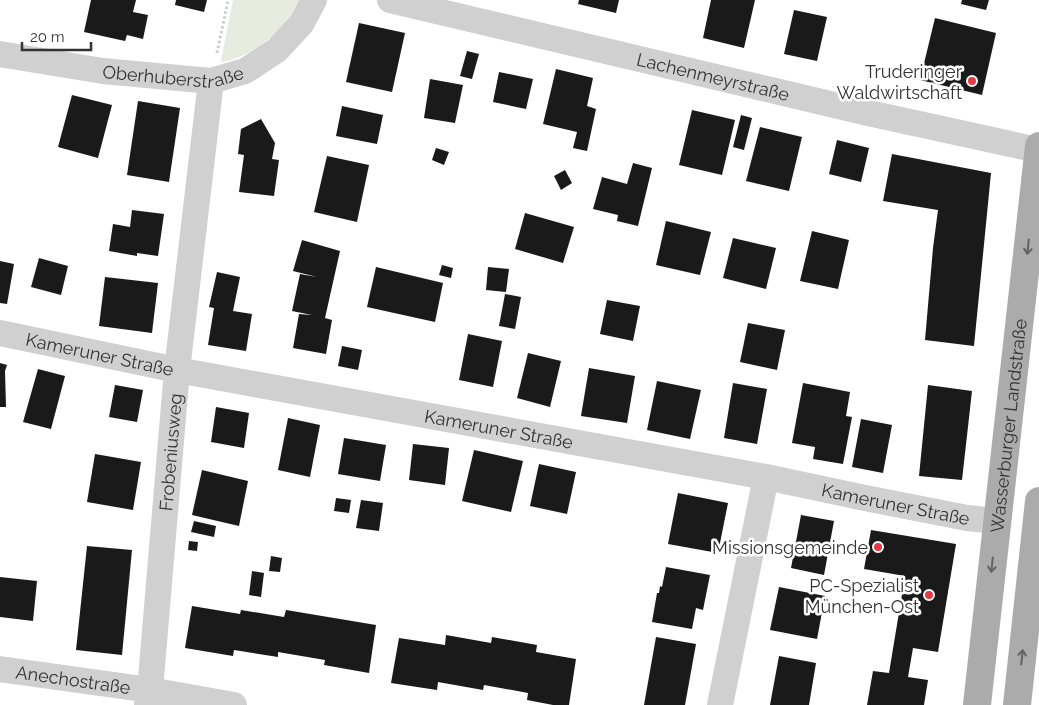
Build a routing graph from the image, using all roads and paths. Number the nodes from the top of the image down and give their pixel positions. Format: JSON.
{"nodes":[{"id":1,"x":228,"y":0,"type":"edge"},
{"id":2,"x":314,"y":0,"type":"edge"},
{"id":3,"x":390,"y":0,"type":"edge"},
{"id":4,"x":0,"y":54,"type":"edge"},
{"id":5,"x":211,"y":81,"type":"junction"},
{"id":6,"x":1039,"y":146,"type":"edge"},
{"id":7,"x":1038,"y":150,"type":"edge"},
{"id":8,"x":0,"y":333,"type":"edge"},
{"id":9,"x":177,"y":370,"type":"junction"},
{"id":10,"x":766,"y":477,"type":"junction"},
{"id":11,"x":1039,"y":501,"type":"edge"},
{"id":12,"x":997,"y":520,"type":"junction"},
{"id":13,"x":0,"y":669,"type":"edge"},
{"id":14,"x":149,"y":698,"type":"edge"},
{"id":15,"x":234,"y":705,"type":"edge"},
{"id":16,"x":720,"y":705,"type":"edge"},
{"id":17,"x":977,"y":705,"type":"edge"},
{"id":18,"x":1017,"y":705,"type":"edge"}],
"edges":[{"from":1,"to":5,"type":"path"},
{"from":2,"to":5,"type":"street","name":"Oberhuberstraße"},
{"from":3,"to":7,"type":"street","name":"Lachenmeyrstraße"},
{"from":4,"to":5,"type":"street","name":"Oberhuberstraße"},
{"from":5,"to":9,"type":"street","name":"Frobeniusweg"},
{"from":6,"to":7,"type":"main road","name":"Wasserburger Landstraße"},
{"from":7,"to":12,"type":"main road","name":"Wasserburger Landstraße","one_way":true},
{"from":8,"to":9,"type":"street","name":"Kameruner Straße"},
{"from":9,"to":10,"type":"street","name":"Kameruner Straße"},
{"from":9,"to":14,"type":"street","name":"Frobeniusweg"},
{"from":10,"to":12,"type":"street","name":"Kameruner Straße"},
{"from":10,"to":16,"type":"street"},
{"from":18,"to":11,"type":"main road","one_way":true},
{"from":12,"to":17,"type":"main road","name":"Wasserburger Landstraße","one_way":true},
{"from":13,"to":14,"type":"street","name":"Anechostraße"},
{"from":14,"to":15,"type":"street","name":"Anechostraße"}]}
